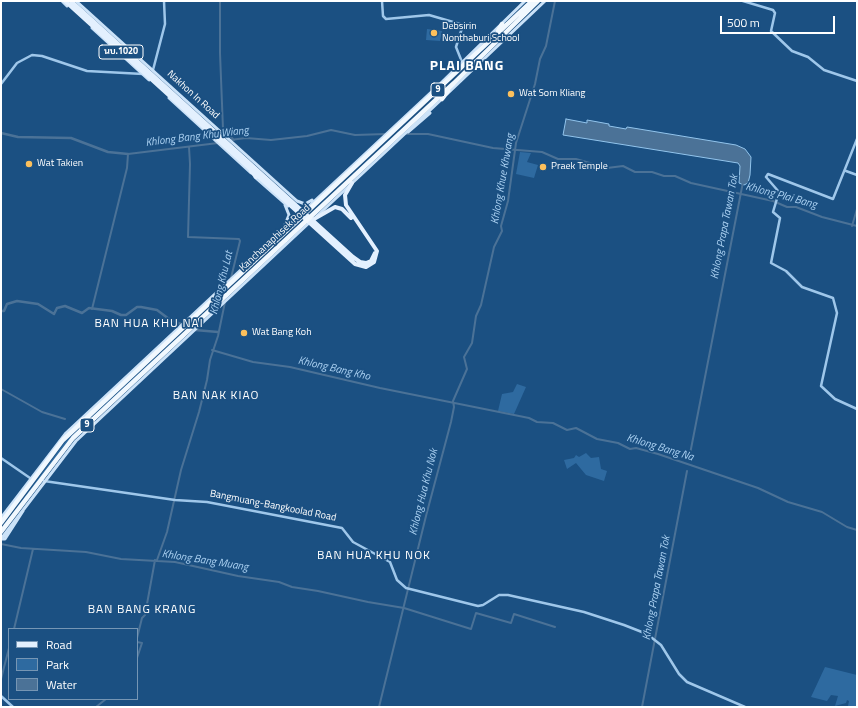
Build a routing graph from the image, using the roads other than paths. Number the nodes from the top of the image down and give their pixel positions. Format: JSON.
{"nodes":[{"id":1,"x":61,"y":1,"type":"edge"},
{"id":2,"x":65,"y":1,"type":"edge"},
{"id":3,"x":72,"y":1,"type":"edge"},
{"id":4,"x":77,"y":1,"type":"edge"},
{"id":5,"x":164,"y":1,"type":"edge"},
{"id":6,"x":382,"y":1,"type":"edge"},
{"id":7,"x":525,"y":1,"type":"edge"},
{"id":8,"x":532,"y":1,"type":"edge"},
{"id":9,"x":538,"y":1,"type":"edge"},
{"id":10,"x":546,"y":1,"type":"edge"},
{"id":11,"x":743,"y":1,"type":"edge"},
{"id":12,"x":502,"y":24,"type":"junction"},
{"id":13,"x":516,"y":29,"type":"junction"},
{"id":14,"x":490,"y":41,"type":"junction"},
{"id":15,"x":497,"y":42,"type":"junction"},
{"id":16,"x":462,"y":62,"type":"junction"},
{"id":17,"x":461,"y":68,"type":"junction"},
{"id":18,"x":152,"y":70,"type":"junction"},
{"id":19,"x":142,"y":74,"type":"junction"},
{"id":20,"x":160,"y":76,"type":"junction"},
{"id":21,"x":857,"y":81,"type":"edge"},
{"id":22,"x":441,"y":82,"type":"junction"},
{"id":23,"x":454,"y":83,"type":"junction"},
{"id":24,"x":1,"y":84,"type":"edge"},
{"id":25,"x":171,"y":90,"type":"junction"},
{"id":26,"x":165,"y":94,"type":"junction"},
{"id":27,"x":442,"y":99,"type":"junction"},
{"id":28,"x":177,"y":102,"type":"junction"},
{"id":29,"x":418,"y":104,"type":"junction"},
{"id":30,"x":227,"y":139,"type":"junction"},
{"id":31,"x":857,"y":139,"type":"edge"},
{"id":32,"x":217,"y":141,"type":"junction"},
{"id":33,"x":231,"y":145,"type":"junction"},
{"id":34,"x":374,"y":148,"type":"junction"},
{"id":35,"x":241,"y":157,"type":"junction"},
{"id":36,"x":261,"y":168,"type":"junction"},
{"id":37,"x":846,"y":171,"type":"junction"},
{"id":38,"x":857,"y":175,"type":"edge"},
{"id":39,"x":258,"y":177,"type":"junction"},
{"id":40,"x":352,"y":183,"type":"junction"},
{"id":41,"x":319,"y":196,"type":"junction"},
{"id":42,"x":336,"y":198,"type":"junction"},
{"id":43,"x":282,"y":201,"type":"junction"},
{"id":44,"x":297,"y":201,"type":"junction"},
{"id":45,"x":318,"y":210,"type":"junction"},
{"id":46,"x":314,"y":219,"type":"junction"},
{"id":47,"x":278,"y":234,"type":"junction"},
{"id":48,"x":352,"y":258,"type":"junction"},
{"id":49,"x":231,"y":282,"type":"junction"},
{"id":50,"x":226,"y":298,"type":"junction"},
{"id":51,"x":205,"y":308,"type":"junction"},
{"id":52,"x":194,"y":314,"type":"junction"},
{"id":53,"x":186,"y":328,"type":"junction"},
{"id":54,"x":181,"y":343,"type":"junction"},
{"id":55,"x":169,"y":348,"type":"junction"},
{"id":56,"x":94,"y":406,"type":"junction"},
{"id":57,"x":857,"y":409,"type":"edge"},
{"id":58,"x":106,"y":413,"type":"junction"},
{"id":59,"x":1,"y":458,"type":"edge"},
{"id":60,"x":30,"y":478,"type":"junction"},
{"id":61,"x":44,"y":481,"type":"junction"},
{"id":62,"x":12,"y":504,"type":"junction"},
{"id":63,"x":24,"y":508,"type":"junction"},
{"id":64,"x":1,"y":514,"type":"edge"},
{"id":65,"x":1,"y":518,"type":"edge"},
{"id":66,"x":1,"y":523,"type":"edge"},
{"id":67,"x":3,"y":533,"type":"edge"},
{"id":68,"x":1,"y":539,"type":"edge"},
{"id":69,"x":1,"y":696,"type":"edge"},
{"id":70,"x":13,"y":707,"type":"edge"},
{"id":71,"x":745,"y":707,"type":"edge"}],
"edges":[{"from":1,"to":19,"type":"main road","name":"Nakhon In Road","number":"นบ.1020"},
{"from":2,"to":28,"type":"main road","name":"Nakhon In Road","number":"นบ.1020"},
{"from":3,"to":25,"type":"main road","name":"Nakhon In Road","number":"นบ.1020"},
{"from":4,"to":18,"type":"main road","name":"Nakhon In Road","number":"นบ.1020"},
{"from":5,"to":18,"type":"street"},
{"from":6,"to":16,"type":"street"},
{"from":7,"to":12,"type":"main road"},
{"from":8,"to":14,"type":"highway","name":"Kanchanaphisek Road","number":"9"},
{"from":9,"to":15,"type":"highway","name":"Kanchanaphisek Road","number":"9"},
{"from":10,"to":13,"type":"main road"},
{"from":11,"to":21,"type":"street"},
{"from":12,"to":14,"type":"highway"},
{"from":12,"to":16,"type":"main road"},
{"from":13,"to":15,"type":"highway"},
{"from":13,"to":27,"type":"main road"},
{"from":14,"to":17,"type":"highway","name":"Kanchanaphisek Road","number":"9"},
{"from":15,"to":23,"type":"highway","name":"Kanchanaphisek Road","number":"9"},
{"from":16,"to":22,"type":"main road"},
{"from":17,"to":22,"type":"highway"},
{"from":17,"to":34,"type":"highway","name":"Kanchanaphisek Road","number":"9"},
{"from":18,"to":20,"type":"main road","name":"Nakhon In Road","number":"นบ.1020"},
{"from":19,"to":24,"type":"street"},
{"from":19,"to":26,"type":"main road","name":"Nakhon In Road","number":"นบ.1020"},
{"from":20,"to":25,"type":"main road"},
{"from":20,"to":30,"type":"main road","name":"Nakhon In Road","number":"นบ.1020"},
{"from":22,"to":29,"type":"main road"},
{"from":23,"to":27,"type":"highway"},
{"from":23,"to":45,"type":"highway","name":"Kanchanaphisek Road","number":"9"},
{"from":25,"to":30,"type":"main road","name":"Nakhon In Road","number":"นบ.1020"},
{"from":26,"to":28,"type":"main road"},
{"from":26,"to":32,"type":"main road","name":"Nakhon In Road","number":"นบ.1020"},
{"from":27,"to":29,"type":"main road"},
{"from":27,"to":40,"type":"main road"},
{"from":28,"to":32,"type":"main road","name":"Nakhon In Road","number":"นบ.1020"},
{"from":29,"to":34,"type":"main road"},
{"from":30,"to":33,"type":"main road","name":"Nakhon In Road","number":"นบ.1020"},
{"from":31,"to":37,"type":"street"},
{"from":32,"to":33,"type":"main road","name":"Nakhon In Road","number":"นบ.1020"},
{"from":32,"to":39,"type":"main road","name":"Nakhon In Road","number":"นบ.1020"},
{"from":33,"to":35,"type":"main road","name":"Nakhon In Road","number":"นบ.1020"},
{"from":33,"to":36,"type":"main road","name":"Nakhon In Road","number":"นบ.1020"},
{"from":34,"to":41,"type":"main road"},
{"from":34,"to":49,"type":"highway","name":"Kanchanaphisek Road","number":"9"},
{"from":35,"to":36,"type":"main road"},
{"from":35,"to":39,"type":"main road","name":"Nakhon In Road","number":"นบ.1020"},
{"from":35,"to":48,"type":"main road","name":"Nakhon In Road","number":"นบ.1020"},
{"from":36,"to":44,"type":"main road","name":"Nakhon In Road","number":"นบ.1020"},
{"from":37,"to":38,"type":"street"},
{"from":37,"to":57,"type":"street"},
{"from":39,"to":43,"type":"main road","number":"นบ.1020"},
{"from":39,"to":48,"type":"main road"},
{"from":40,"to":42,"type":"main road"},
{"from":40,"to":48,"type":"main road"},
{"from":41,"to":44,"type":"main road","number":"นบ.1020"},
{"from":41,"to":47,"type":"main road"},
{"from":42,"to":45,"type":"highway"},
{"from":42,"to":46,"type":"main road"},
{"from":43,"to":44,"type":"main road","number":"นบ.1020"},
{"from":43,"to":47,"type":"main road","number":"นบ.1020"},
{"from":45,"to":50,"type":"highway","name":"Kanchanaphisek Road","number":"9"},
{"from":46,"to":48,"type":"main road"},
{"from":46,"to":50,"type":"main road"},
{"from":47,"to":49,"type":"main road"},
{"from":49,"to":51,"type":"highway","name":"Kanchanaphisek Road","number":"9"},
{"from":49,"to":52,"type":"main road"},
{"from":50,"to":53,"type":"highway","name":"Kanchanaphisek Road","number":"9"},
{"from":50,"to":53,"type":"main road"},
{"from":51,"to":52,"type":"highway"},
{"from":51,"to":53,"type":"highway","name":"Kanchanaphisek Road","number":"9"},
{"from":52,"to":53,"type":"main road"},
{"from":53,"to":54,"type":"main road"},
{"from":53,"to":55,"type":"highway","name":"Kanchanaphisek Road","number":"9"},
{"from":53,"to":56,"type":"main road"},
{"from":53,"to":66,"type":"highway","name":"Kanchanaphisek Road","number":"9"},
{"from":54,"to":55,"type":"highway"},
{"from":54,"to":58,"type":"main road"},
{"from":55,"to":67,"type":"highway","name":"Kanchanaphisek Road","number":"9"},
{"from":56,"to":58,"type":"main road"},
{"from":56,"to":60,"type":"main road"},
{"from":58,"to":61,"type":"main road"},
{"from":59,"to":60,"type":"street"},
{"from":60,"to":62,"type":"main road"},
{"from":61,"to":63,"type":"main road"},
{"from":61,"to":71,"type":"street","name":"Bangmuang-Bangkoolad Road"},
{"from":62,"to":64,"type":"main road"},
{"from":62,"to":65,"type":"main road"},
{"from":63,"to":67,"type":"main road"},
{"from":63,"to":68,"type":"main road"},
{"from":67,"to":68,"type":"main road"},
{"from":69,"to":70,"type":"street"}]}
